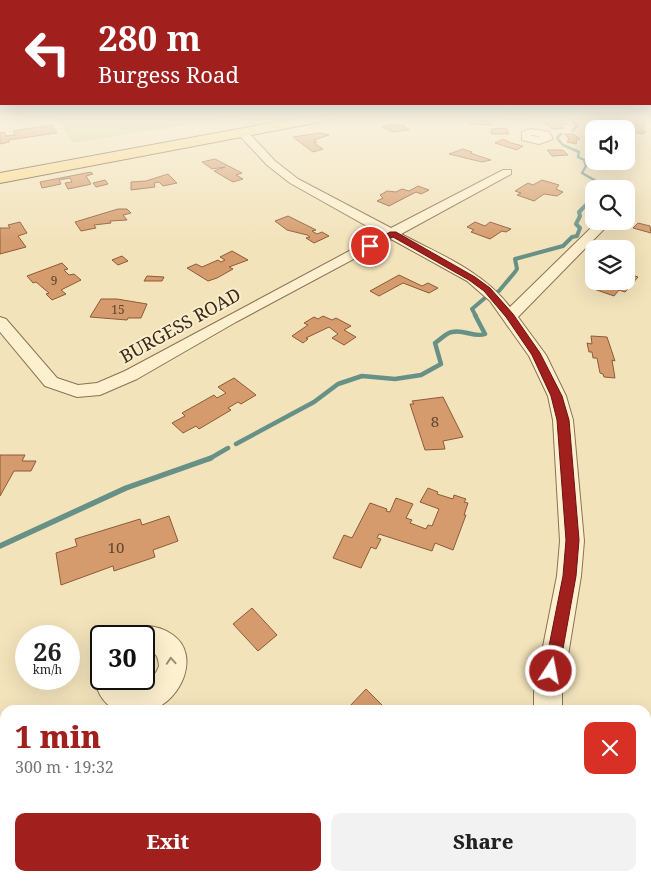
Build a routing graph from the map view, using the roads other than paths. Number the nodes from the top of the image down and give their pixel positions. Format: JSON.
{"nodes":[{"id":1,"x":105,"y":158,"type":"edge"},
{"id":2,"x":268,"y":158,"type":"edge"},
{"id":3,"x":507,"y":172,"type":"dead end"},
{"id":4,"x":0,"y":178,"type":"edge"},
{"id":5,"x":597,"y":230,"type":"edge"},
{"id":6,"x":393,"y":234,"type":"junction"},
{"id":7,"x":510,"y":316,"type":"junction"},
{"id":8,"x":0,"y":322,"type":"edge"},
{"id":9,"x":155,"y":640,"type":"edge"},
{"id":10,"x":111,"y":690,"type":"edge"},
{"id":11,"x":158,"y":703,"type":"edge"},
{"id":12,"x":548,"y":705,"type":"edge"}],
"edges":[{"from":1,"to":4,"type":"main road"},
{"from":2,"to":6,"type":"street"},
{"from":3,"to":6,"type":"street","name":"BURGESS ROAD"},
{"from":5,"to":7,"type":"street"},
{"from":6,"to":7,"type":"street"},
{"from":6,"to":8,"type":"street","name":"BURGESS ROAD"},
{"from":7,"to":12,"type":"street"},
{"from":11,"to":9,"type":"street","one_way":true},
{"from":10,"to":11,"type":"street"}]}
